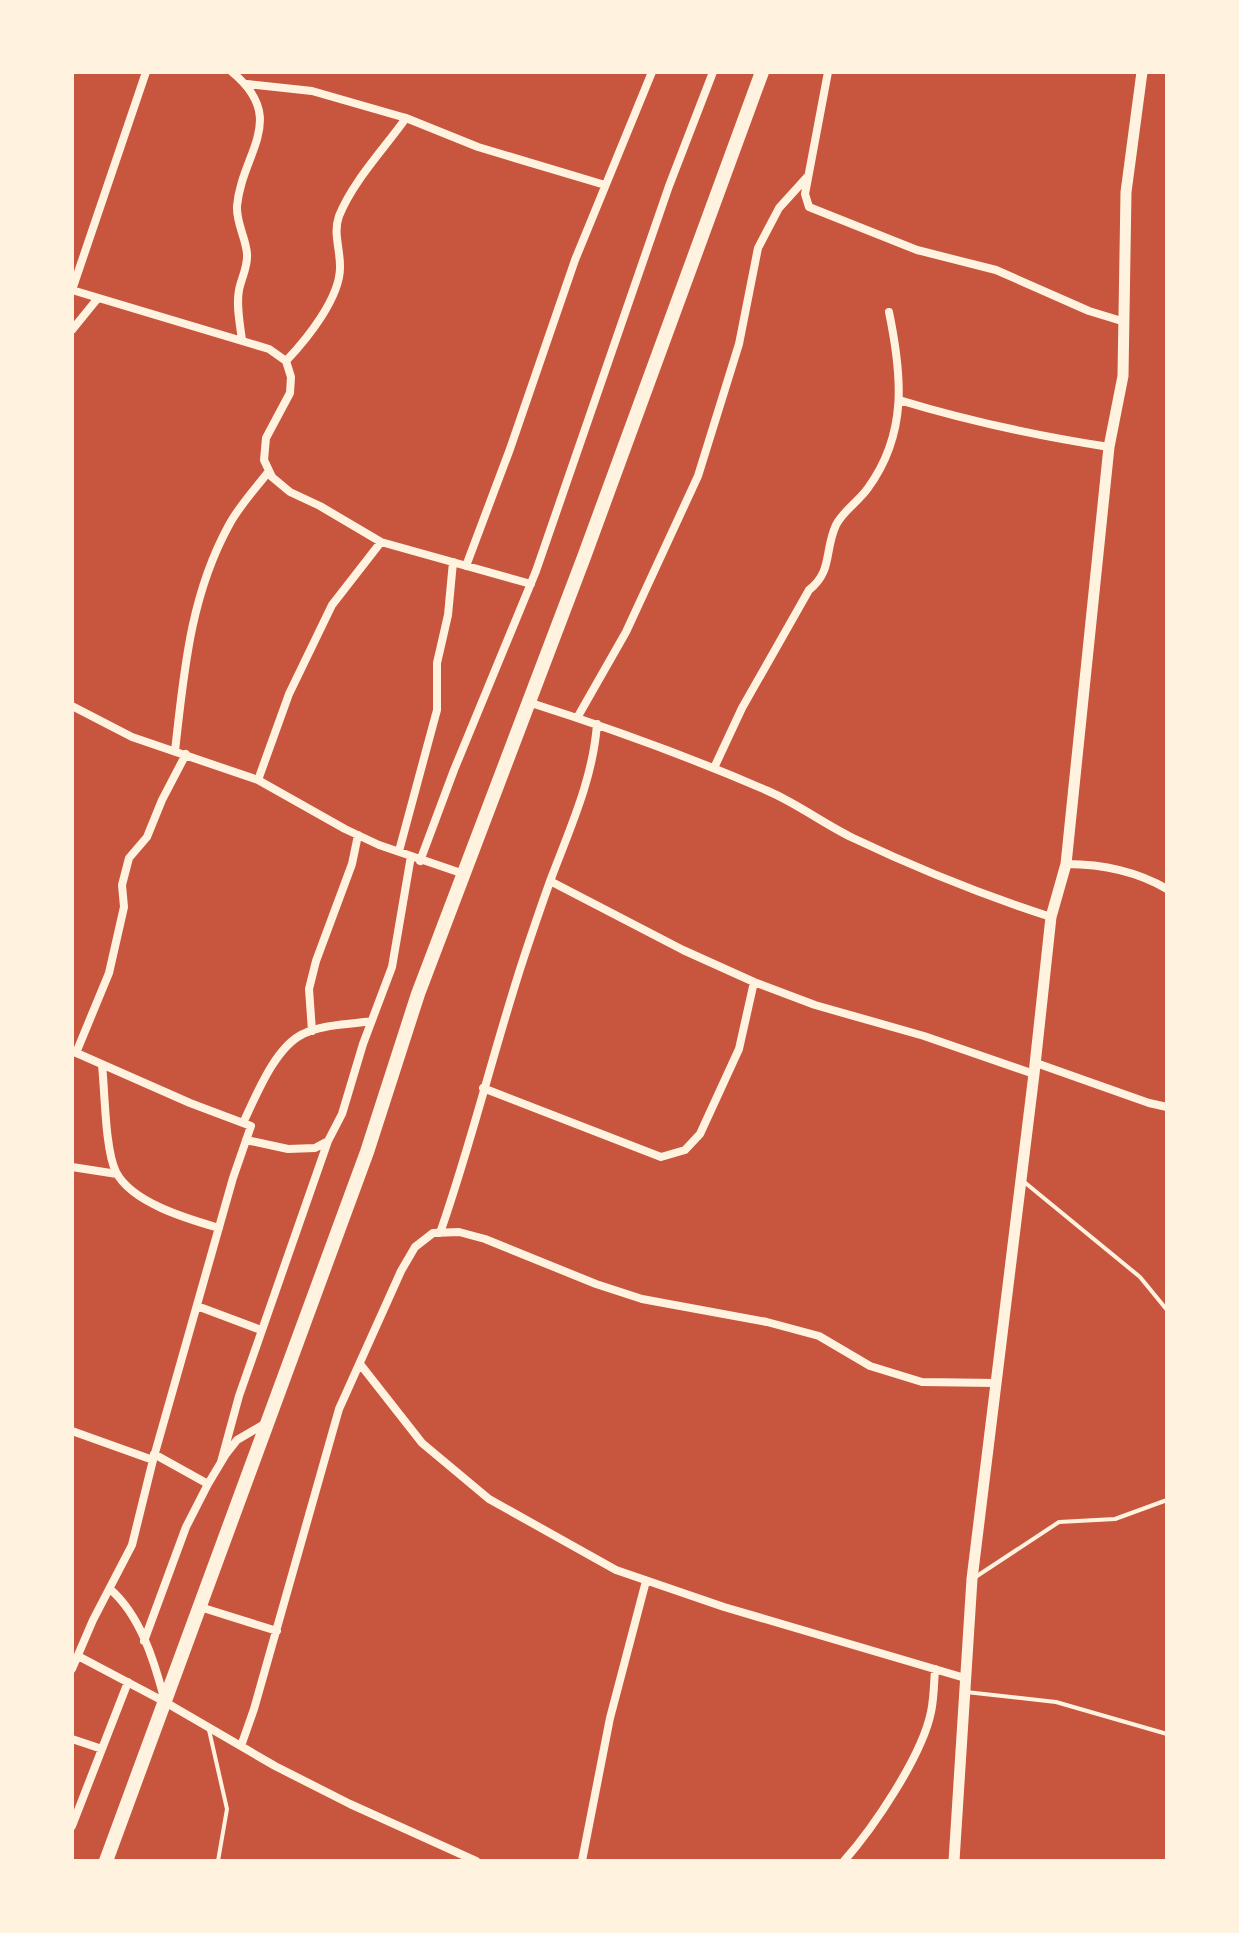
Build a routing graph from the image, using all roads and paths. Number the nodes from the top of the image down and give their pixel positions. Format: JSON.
{"nodes":[{"id":1,"x":146,"y":72,"type":"edge"},
{"id":2,"x":232,"y":72,"type":"edge"},
{"id":3,"x":652,"y":72,"type":"edge"},
{"id":4,"x":713,"y":72,"type":"edge"},
{"id":5,"x":762,"y":72,"type":"edge"},
{"id":6,"x":828,"y":72,"type":"edge"},
{"id":7,"x":1142,"y":72,"type":"edge"},
{"id":8,"x":247,"y":84,"type":"junction"},
{"id":9,"x":406,"y":118,"type":"junction"},
{"id":10,"x":808,"y":176,"type":"junction"},
{"id":11,"x":605,"y":185,"type":"junction"},
{"id":12,"x":72,"y":290,"type":"edge"},
{"id":13,"x":98,"y":298,"type":"junction"},
{"id":14,"x":889,"y":312,"type":"dead end"},
{"id":15,"x":1125,"y":322,"type":"junction"},
{"id":16,"x":72,"y":330,"type":"edge"},
{"id":17,"x":242,"y":340,"type":"junction"},
{"id":18,"x":286,"y":361,"type":"junction"},
{"id":19,"x":899,"y":400,"type":"junction"},
{"id":20,"x":1109,"y":447,"type":"junction"},
{"id":21,"x":269,"y":471,"type":"junction"},
{"id":22,"x":381,"y":542,"type":"junction"},
{"id":23,"x":453,"y":562,"type":"junction"},
{"id":24,"x":466,"y":566,"type":"junction"},
{"id":25,"x":531,"y":584,"type":"junction"},
{"id":26,"x":528,"y":702,"type":"junction"},
{"id":27,"x":72,"y":706,"type":"edge"},
{"id":28,"x":577,"y":718,"type":"junction"},
{"id":29,"x":597,"y":724,"type":"junction"},
{"id":30,"x":175,"y":751,"type":"junction"},
{"id":31,"x":186,"y":754,"type":"junction"},
{"id":32,"x":714,"y":768,"type":"junction"},
{"id":33,"x":258,"y":780,"type":"junction"},
{"id":34,"x":358,"y":835,"type":"junction"},
{"id":35,"x":399,"y":851,"type":"junction"},
{"id":36,"x":415,"y":858,"type":"junction"},
{"id":37,"x":1066,"y":864,"type":"junction"},
{"id":38,"x":464,"y":874,"type":"junction"},
{"id":39,"x":550,"y":881,"type":"junction"},
{"id":40,"x":1167,"y":889,"type":"edge"},
{"id":41,"x":1051,"y":917,"type":"junction"},
{"id":42,"x":754,"y":982,"type":"junction"},
{"id":43,"x":371,"y":1021,"type":"junction"},
{"id":44,"x":312,"y":1031,"type":"junction"},
{"id":45,"x":74,"y":1052,"type":"edge"},
{"id":46,"x":102,"y":1065,"type":"junction"},
{"id":47,"x":1035,"y":1068,"type":"junction"},
{"id":48,"x":483,"y":1088,"type":"junction"},
{"id":49,"x":1167,"y":1107,"type":"edge"},
{"id":50,"x":243,"y":1123,"type":"junction"},
{"id":51,"x":246,"y":1140,"type":"junction"},
{"id":52,"x":328,"y":1141,"type":"junction"},
{"id":53,"x":72,"y":1167,"type":"edge"},
{"id":54,"x":117,"y":1174,"type":"junction"},
{"id":55,"x":1021,"y":1180,"type":"junction"},
{"id":56,"x":219,"y":1228,"type":"junction"},
{"id":57,"x":440,"y":1233,"type":"junction"},
{"id":58,"x":197,"y":1306,"type":"junction"},
{"id":59,"x":1167,"y":1310,"type":"edge"},
{"id":60,"x":261,"y":1330,"type":"junction"},
{"id":61,"x":360,"y":1364,"type":"junction"},
{"id":62,"x":996,"y":1383,"type":"junction"},
{"id":63,"x":268,"y":1422,"type":"junction"},
{"id":64,"x":72,"y":1431,"type":"edge"},
{"id":65,"x":154,"y":1457,"type":"junction"},
{"id":66,"x":221,"y":1462,"type":"junction"},
{"id":67,"x":208,"y":1484,"type":"junction"},
{"id":68,"x":1167,"y":1500,"type":"edge"},
{"id":69,"x":972,"y":1579,"type":"junction"},
{"id":70,"x":646,"y":1581,"type":"junction"},
{"id":71,"x":110,"y":1589,"type":"junction"},
{"id":72,"x":200,"y":1607,"type":"junction"},
{"id":73,"x":277,"y":1631,"type":"junction"},
{"id":74,"x":144,"y":1641,"type":"junction"},
{"id":75,"x":78,"y":1656,"type":"junction"},
{"id":76,"x":72,"y":1669,"type":"edge"},
{"id":77,"x":935,"y":1669,"type":"junction"},
{"id":78,"x":965,"y":1678,"type":"junction"},
{"id":79,"x":128,"y":1682,"type":"junction"},
{"id":80,"x":965,"y":1692,"type":"junction"},
{"id":81,"x":165,"y":1702,"type":"junction"},
{"id":82,"x":208,"y":1726,"type":"junction"},
{"id":83,"x":1167,"y":1734,"type":"edge"},
{"id":84,"x":72,"y":1739,"type":"edge"},
{"id":85,"x":241,"y":1746,"type":"junction"},
{"id":86,"x":102,"y":1749,"type":"junction"},
{"id":87,"x":72,"y":1826,"type":"edge"},
{"id":88,"x":106,"y":1861,"type":"edge"},
{"id":89,"x":218,"y":1861,"type":"edge"},
{"id":90,"x":476,"y":1861,"type":"edge"},
{"id":91,"x":582,"y":1861,"type":"edge"},
{"id":92,"x":844,"y":1861,"type":"edge"},
{"id":93,"x":954,"y":1861,"type":"edge"}],
"edges":[{"from":1,"to":12,"type":"street"},
{"from":2,"to":8,"type":"street"},
{"from":3,"to":11,"type":"street"},
{"from":4,"to":25,"type":"street"},
{"from":5,"to":26,"type":"highway"},
{"from":6,"to":10,"type":"street"},
{"from":7,"to":15,"type":"street"},
{"from":8,"to":9,"type":"street"},
{"from":8,"to":17,"type":"street"},
{"from":9,"to":11,"type":"street"},
{"from":9,"to":18,"type":"street"},
{"from":10,"to":15,"type":"street"},
{"from":10,"to":28,"type":"street"},
{"from":11,"to":24,"type":"street"},
{"from":12,"to":13,"type":"street"},
{"from":13,"to":16,"type":"street"},
{"from":13,"to":17,"type":"street"},
{"from":14,"to":19,"type":"street"},
{"from":15,"to":20,"type":"street"},
{"from":17,"to":18,"type":"street"},
{"from":18,"to":21,"type":"street"},
{"from":19,"to":20,"type":"street"},
{"from":19,"to":32,"type":"street"},
{"from":20,"to":37,"type":"street"},
{"from":21,"to":22,"type":"street"},
{"from":21,"to":30,"type":"street"},
{"from":22,"to":23,"type":"street"},
{"from":22,"to":33,"type":"street"},
{"from":23,"to":24,"type":"street"},
{"from":23,"to":35,"type":"street"},
{"from":24,"to":25,"type":"street"},
{"from":25,"to":36,"type":"street"},
{"from":26,"to":28,"type":"street"},
{"from":26,"to":38,"type":"highway"},
{"from":27,"to":30,"type":"street"},
{"from":28,"to":29,"type":"street"},
{"from":29,"to":32,"type":"street"},
{"from":29,"to":39,"type":"street"},
{"from":30,"to":31,"type":"street"},
{"from":31,"to":33,"type":"street"},
{"from":31,"to":45,"type":"street"},
{"from":32,"to":41,"type":"street"},
{"from":33,"to":34,"type":"street"},
{"from":34,"to":35,"type":"street"},
{"from":34,"to":44,"type":"street"},
{"from":35,"to":36,"type":"street"},
{"from":36,"to":38,"type":"street"},
{"from":36,"to":43,"type":"street"},
{"from":37,"to":40,"type":"street"},
{"from":37,"to":41,"type":"street"},
{"from":38,"to":63,"type":"highway"},
{"from":39,"to":42,"type":"street"},
{"from":39,"to":48,"type":"street"},
{"from":41,"to":47,"type":"street"},
{"from":42,"to":47,"type":"street"},
{"from":42,"to":48,"type":"street"},
{"from":43,"to":44,"type":"street"},
{"from":43,"to":52,"type":"street"},
{"from":44,"to":50,"type":"street"},
{"from":45,"to":46,"type":"street"},
{"from":46,"to":50,"type":"street"},
{"from":46,"to":54,"type":"street"},
{"from":47,"to":49,"type":"street"},
{"from":47,"to":55,"type":"street"},
{"from":48,"to":57,"type":"street"},
{"from":50,"to":51,"type":"street"},
{"from":51,"to":52,"type":"street"},
{"from":51,"to":56,"type":"street"},
{"from":52,"to":60,"type":"street"},
{"from":53,"to":54,"type":"street"},
{"from":54,"to":56,"type":"street"},
{"from":55,"to":59,"type":"lane"},
{"from":55,"to":62,"type":"street"},
{"from":56,"to":58,"type":"street"},
{"from":57,"to":61,"type":"street"},
{"from":57,"to":62,"type":"street"},
{"from":58,"to":60,"type":"street"},
{"from":58,"to":65,"type":"street"},
{"from":60,"to":66,"type":"street"},
{"from":61,"to":70,"type":"street"},
{"from":61,"to":73,"type":"street"},
{"from":62,"to":69,"type":"street"},
{"from":63,"to":66,"type":"street"},
{"from":63,"to":72,"type":"highway"},
{"from":64,"to":65,"type":"street"},
{"from":65,"to":67,"type":"street"},
{"from":65,"to":71,"type":"street"},
{"from":66,"to":67,"type":"street"},
{"from":67,"to":74,"type":"street"},
{"from":68,"to":69,"type":"lane"},
{"from":69,"to":78,"type":"street"},
{"from":70,"to":77,"type":"street"},
{"from":70,"to":91,"type":"street"},
{"from":71,"to":74,"type":"street"},
{"from":71,"to":75,"type":"street"},
{"from":72,"to":73,"type":"street"},
{"from":72,"to":81,"type":"highway"},
{"from":73,"to":85,"type":"street"},
{"from":74,"to":81,"type":"street"},
{"from":75,"to":76,"type":"street"},
{"from":75,"to":79,"type":"street"},
{"from":77,"to":78,"type":"street"},
{"from":77,"to":92,"type":"street"},
{"from":78,"to":80,"type":"street"},
{"from":79,"to":81,"type":"street"},
{"from":79,"to":86,"type":"street"},
{"from":80,"to":83,"type":"lane"},
{"from":80,"to":93,"type":"street"},
{"from":81,"to":82,"type":"street"},
{"from":81,"to":88,"type":"highway"},
{"from":82,"to":85,"type":"street"},
{"from":82,"to":89,"type":"lane"},
{"from":84,"to":86,"type":"street"},
{"from":85,"to":90,"type":"street"},
{"from":86,"to":87,"type":"street"}]}
